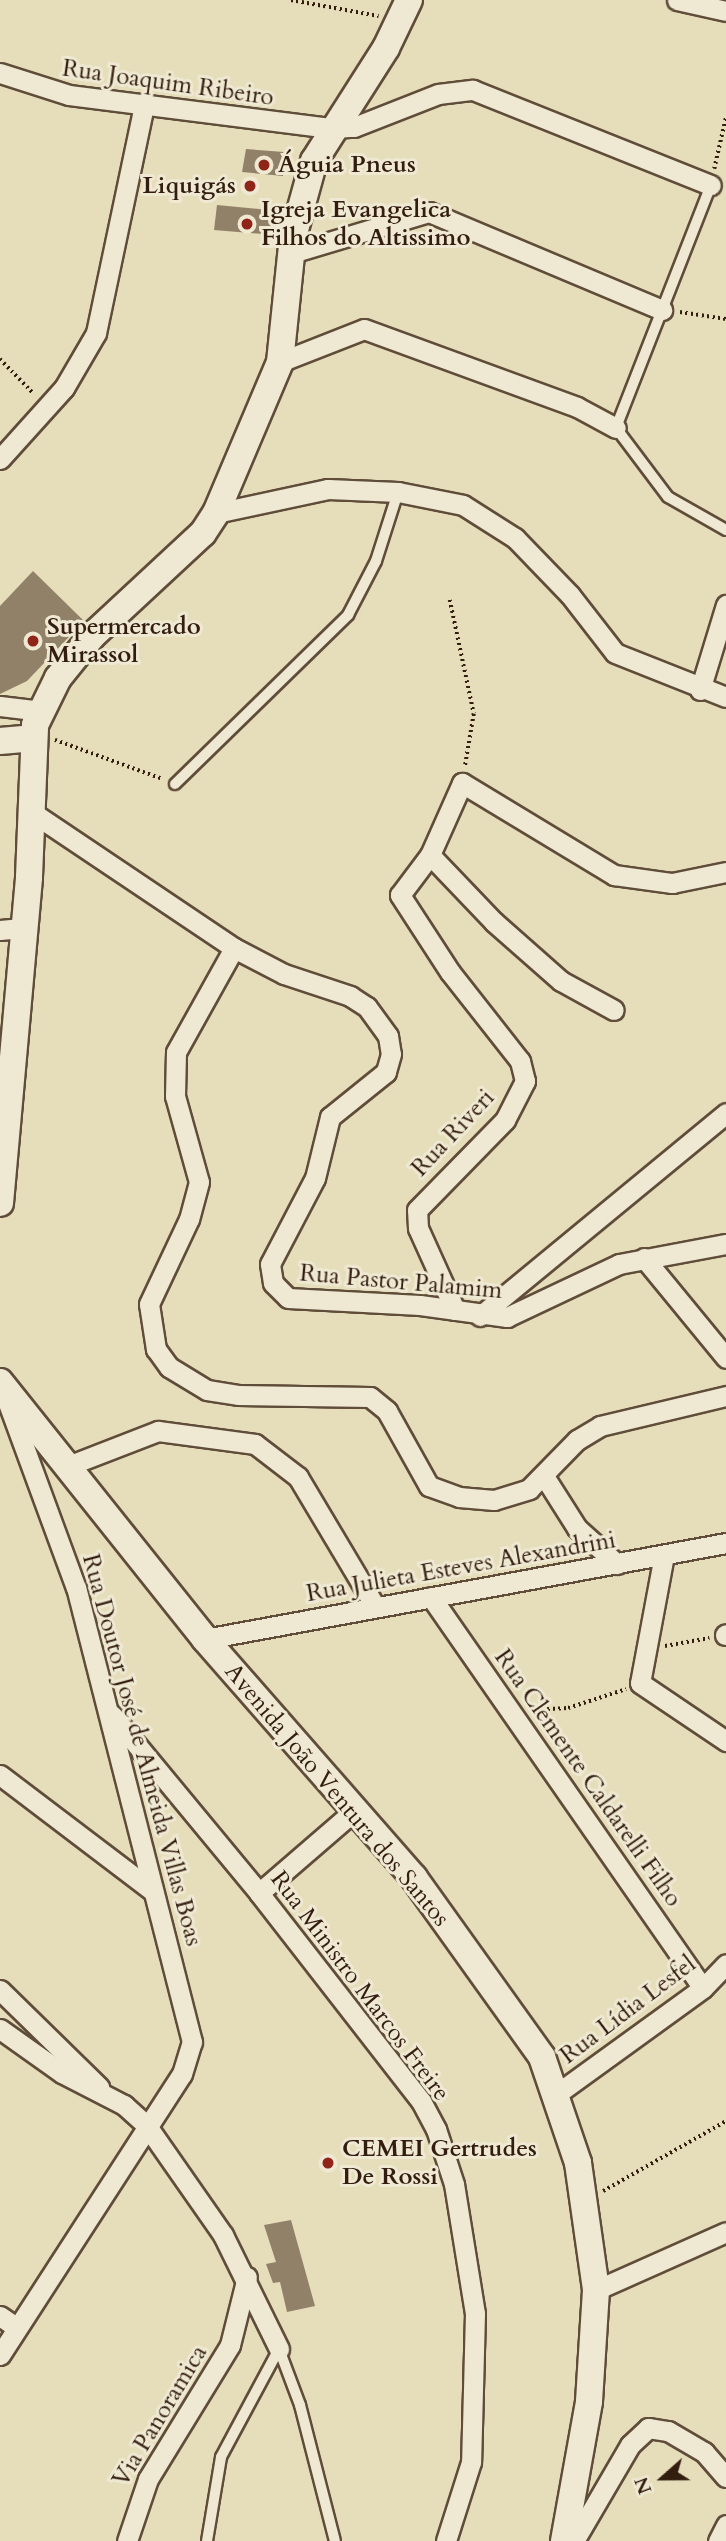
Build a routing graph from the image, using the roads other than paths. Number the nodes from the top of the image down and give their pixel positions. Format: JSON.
{"nodes":[{"id":1,"x":677,"y":0,"type":"edge"},
{"id":2,"x":406,"y":10,"type":"edge"},
{"id":3,"x":726,"y":11,"type":"edge"},
{"id":4,"x":0,"y":73,"type":"edge"},
{"id":5,"x":144,"y":106,"type":"junction"},
{"id":6,"x":332,"y":128,"type":"junction"},
{"id":7,"x":711,"y":185,"type":"joint"},
{"id":8,"x":292,"y":253,"type":"junction"},
{"id":9,"x":662,"y":310,"type":"junction"},
{"id":10,"x":280,"y":362,"type":"junction"},
{"id":11,"x":616,"y":428,"type":"junction"},
{"id":12,"x":0,"y":459,"type":"edge"},
{"id":13,"x":398,"y":492,"type":"junction"},
{"id":14,"x":216,"y":513,"type":"junction"},
{"id":15,"x":726,"y":530,"type":"edge"},
{"id":16,"x":726,"y":606,"type":"edge"},
{"id":17,"x":700,"y":690,"type":"junction"},
{"id":18,"x":726,"y":697,"type":"edge"},
{"id":19,"x":0,"y":706,"type":"edge"},
{"id":20,"x":36,"y":727,"type":"junction"},
{"id":21,"x":0,"y":741,"type":"edge"},
{"id":22,"x":175,"y":784,"type":"road end"},
{"id":23,"x":33,"y":813,"type":"junction"},
{"id":24,"x":430,"y":855,"type":"junction"},
{"id":25,"x":726,"y":872,"type":"edge"},
{"id":26,"x":11,"y":929,"type":"edge"},
{"id":27,"x":234,"y":948,"type":"junction"},
{"id":28,"x":614,"y":1010,"type":"dead end"},
{"id":29,"x":726,"y":1113,"type":"edge"},
{"id":30,"x":0,"y":1203,"type":"edge"},
{"id":31,"x":726,"y":1244,"type":"edge"},
{"id":32,"x":644,"y":1258,"type":"junction"},
{"id":33,"x":455,"y":1310,"type":"junction"},
{"id":34,"x":480,"y":1316,"type":"junction"},
{"id":35,"x":726,"y":1359,"type":"edge"},
{"id":36,"x":0,"y":1383,"type":"edge"},
{"id":37,"x":726,"y":1396,"type":"edge"},
{"id":38,"x":65,"y":1467,"type":"junction"},
{"id":39,"x":544,"y":1476,"type":"junction"},
{"id":40,"x":726,"y":1543,"type":"edge"},
{"id":41,"x":664,"y":1555,"type":"junction"},
{"id":42,"x":617,"y":1564,"type":"junction"},
{"id":43,"x":431,"y":1597,"type":"junction"},
{"id":44,"x":374,"y":1606,"type":"junction"},
{"id":45,"x":205,"y":1639,"type":"junction"},
{"id":46,"x":109,"y":1712,"type":"junction"},
{"id":47,"x":726,"y":1741,"type":"edge"},
{"id":48,"x":0,"y":1775,"type":"edge"},
{"id":49,"x":355,"y":1810,"type":"junction"},
{"id":50,"x":153,"y":1891,"type":"junction"},
{"id":51,"x":259,"y":1893,"type":"junction"},
{"id":52,"x":726,"y":1964,"type":"edge"},
{"id":53,"x":703,"y":1987,"type":"junction"},
{"id":54,"x":0,"y":1990,"type":"edge"},
{"id":55,"x":3,"y":2037,"type":"edge"},
{"id":56,"x":558,"y":2093,"type":"junction"},
{"id":57,"x":109,"y":2098,"type":"junction"},
{"id":58,"x":147,"y":2126,"type":"junction"},
{"id":59,"x":726,"y":2232,"type":"edge"},
{"id":60,"x":247,"y":2277,"type":"junction"},
{"id":61,"x":596,"y":2290,"type":"junction"},
{"id":62,"x":8,"y":2321,"type":"edge"},
{"id":63,"x":279,"y":2349,"type":"junction"},
{"id":64,"x":0,"y":2355,"type":"edge"},
{"id":65,"x":726,"y":2477,"type":"edge"},
{"id":66,"x":127,"y":2541,"type":"edge"},
{"id":67,"x":207,"y":2541,"type":"edge"},
{"id":68,"x":335,"y":2541,"type":"edge"},
{"id":69,"x":446,"y":2541,"type":"edge"},
{"id":70,"x":564,"y":2541,"type":"edge"},
{"id":71,"x":574,"y":2541,"type":"edge"}],
"edges":[{"from":1,"to":3,"type":"street"},
{"from":2,"to":6,"type":"main road"},
{"from":4,"to":5,"type":"street","name":"Rua Joaquim Ribeiro"},
{"from":5,"to":6,"type":"street","name":"Rua Joaquim Ribeiro"},
{"from":5,"to":12,"type":"street"},
{"from":6,"to":7,"type":"street","name":"Rua Joaquim Ribeiro"},
{"from":6,"to":8,"type":"main road"},
{"from":7,"to":9,"type":"lane"},
{"from":8,"to":9,"type":"street"},
{"from":8,"to":10,"type":"main road"},
{"from":9,"to":11,"type":"lane"},
{"from":10,"to":11,"type":"street"},
{"from":10,"to":14,"type":"main road"},
{"from":11,"to":15,"type":"lane"},
{"from":13,"to":14,"type":"street"},
{"from":13,"to":17,"type":"street"},
{"from":13,"to":22,"type":"lane"},
{"from":14,"to":20,"type":"main road"},
{"from":16,"to":17,"type":"street"},
{"from":17,"to":18,"type":"street"},
{"from":19,"to":20,"type":"street"},
{"from":20,"to":21,"type":"main road"},
{"from":20,"to":23,"type":"main road"},
{"from":23,"to":26,"type":"main road"},
{"from":23,"to":27,"type":"street","name":"Rua Pastor Palamim"},
{"from":24,"to":25,"type":"street"},
{"from":24,"to":28,"type":"street"},
{"from":24,"to":33,"type":"street","name":"Rua Riveri"},
{"from":26,"to":30,"type":"main road"},
{"from":27,"to":33,"type":"street","name":"Rua Pastor Palamim"},
{"from":27,"to":39,"type":"street"},
{"from":29,"to":34,"type":"street"},
{"from":31,"to":32,"type":"street","name":"Rua Pastor Palamim"},
{"from":32,"to":34,"type":"street","name":"Rua Pastor Palamim"},
{"from":32,"to":35,"type":"street"},
{"from":33,"to":34,"type":"street","name":"Rua Pastor Palamim"},
{"from":36,"to":38,"type":"main road","name":"Avenida João Ventura dos Santos"},
{"from":36,"to":46,"type":"street","name":"Rua Doutor José de Almeida Villas Boas"},
{"from":37,"to":39,"type":"street"},
{"from":38,"to":44,"type":"street"},
{"from":38,"to":45,"type":"main road","name":"Avenida João Ventura dos Santos"},
{"from":39,"to":42,"type":"street"},
{"from":40,"to":41,"type":"street","name":"Rua Julieta Esteves Alexandrini"},
{"from":41,"to":42,"type":"street","name":"Rua Julieta Esteves Alexandrini"},
{"from":41,"to":47,"type":"street"},
{"from":42,"to":43,"type":"street","name":"Rua Julieta Esteves Alexandrini"},
{"from":43,"to":44,"type":"street","name":"Rua Julieta Esteves Alexandrini"},
{"from":43,"to":53,"type":"street","name":"Rua Clemente Caldarelli Filho"},
{"from":44,"to":45,"type":"street","name":"Rua Julieta Esteves Alexandrini"},
{"from":45,"to":49,"type":"main road","name":"Avenida João Ventura dos Santos"},
{"from":46,"to":50,"type":"street","name":"Rua Doutor José de Almeida Villas Boas"},
{"from":46,"to":51,"type":"street","name":"Rua Ministro Marcos Freire"},
{"from":48,"to":50,"type":"street"},
{"from":49,"to":51,"type":"street"},
{"from":49,"to":56,"type":"main road","name":"Avenida João Ventura dos Santos"},
{"from":50,"to":58,"type":"street","name":"Rua Doutor José de Almeida Villas Boas"},
{"from":51,"to":69,"type":"street","name":"Rua Ministro Marcos Freire"},
{"from":52,"to":53,"type":"street","name":"Rua Lídia Lesfel"},
{"from":53,"to":56,"type":"street","name":"Rua Lídia Lesfel"},
{"from":54,"to":57,"type":"street"},
{"from":55,"to":57,"type":"street"},
{"from":56,"to":61,"type":"main road","name":"Avenida João Ventura dos Santos"},
{"from":57,"to":58,"type":"street"},
{"from":58,"to":60,"type":"street"},
{"from":58,"to":62,"type":"street","name":"Rua Doutor José de Almeida Villas Boas"},
{"from":59,"to":61,"type":"street"},
{"from":60,"to":63,"type":"street"},
{"from":60,"to":66,"type":"street","name":"Via Panoramica"},
{"from":61,"to":70,"type":"main road","name":"Avenida João Ventura dos Santos"},
{"from":62,"to":64,"type":"street","name":"Rua Doutor José de Almeida Villas Boas"},
{"from":63,"to":67,"type":"lane"},
{"from":63,"to":68,"type":"lane"},
{"from":65,"to":71,"type":"street"}]}
